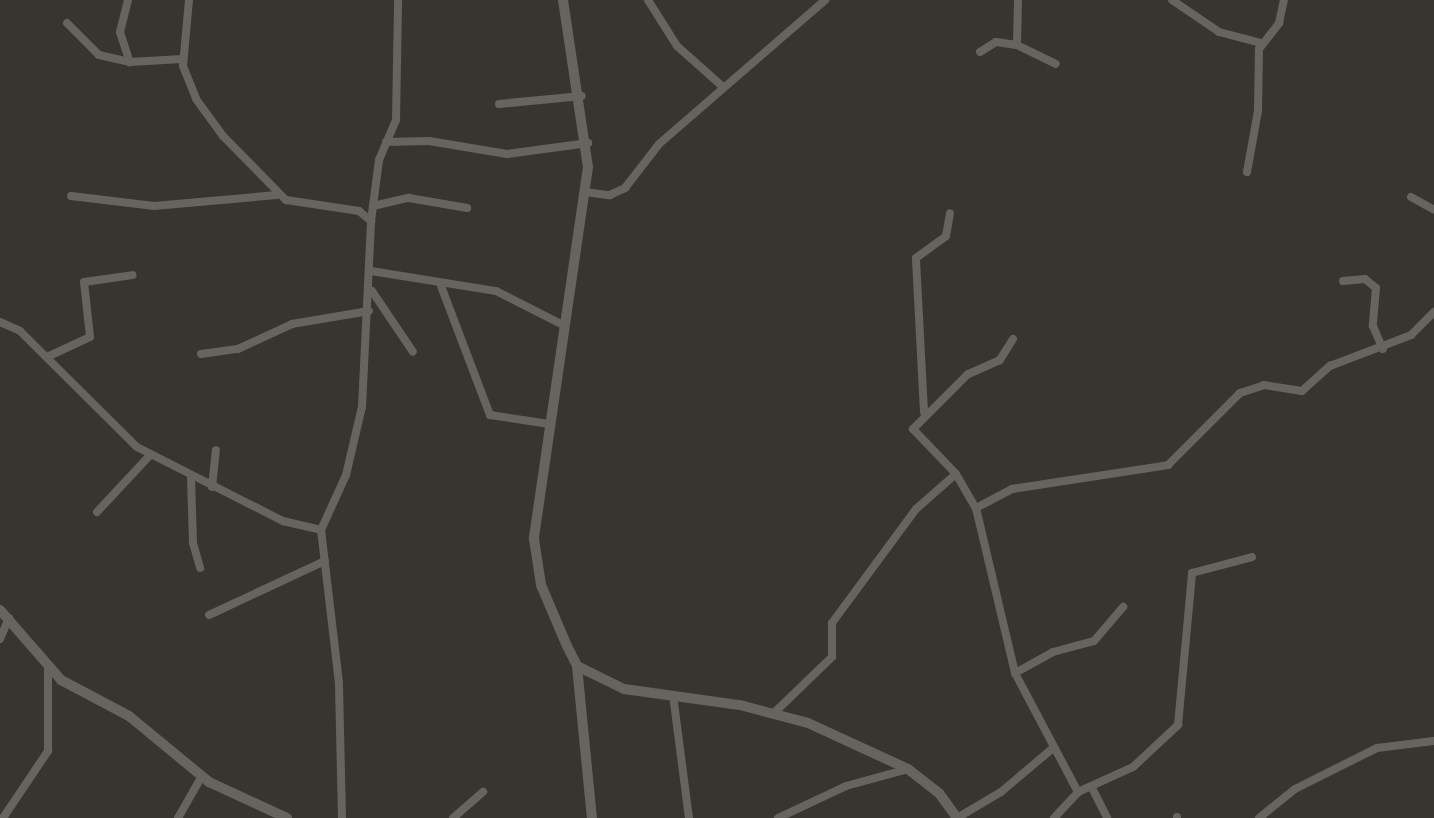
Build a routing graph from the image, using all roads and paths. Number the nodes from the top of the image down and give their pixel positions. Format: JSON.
{"nodes":[{"id":1,"x":128,"y":0,"type":"edge"},
{"id":2,"x":189,"y":0,"type":"edge"},
{"id":3,"x":398,"y":0,"type":"edge"},
{"id":4,"x":563,"y":0,"type":"edge"},
{"id":5,"x":648,"y":0,"type":"edge"},
{"id":6,"x":825,"y":0,"type":"edge"},
{"id":7,"x":1018,"y":0,"type":"edge"},
{"id":8,"x":1171,"y":0,"type":"edge"},
{"id":9,"x":1284,"y":0,"type":"edge"},
{"id":10,"x":67,"y":23,"type":"dead end"},
{"id":11,"x":1261,"y":43,"type":"junction"},
{"id":12,"x":1017,"y":46,"type":"junction"},
{"id":13,"x":980,"y":51,"type":"dead end"},
{"id":14,"x":182,"y":59,"type":"junction"},
{"id":15,"x":130,"y":62,"type":"junction"},
{"id":16,"x":1056,"y":64,"type":"dead end"},
{"id":17,"x":723,"y":87,"type":"junction"},
{"id":18,"x":582,"y":96,"type":"junction"},
{"id":19,"x":499,"y":104,"type":"dead end"},
{"id":20,"x":386,"y":142,"type":"junction"},
{"id":21,"x":588,"y":143,"type":"junction"},
{"id":22,"x":1247,"y":172,"type":"dead end"},
{"id":23,"x":583,"y":192,"type":"junction"},
{"id":24,"x":71,"y":195,"type":"dead end"},
{"id":25,"x":277,"y":195,"type":"junction"},
{"id":26,"x":1410,"y":197,"type":"dead end"},
{"id":27,"x":373,"y":206,"type":"junction"},
{"id":28,"x":467,"y":208,"type":"dead end"},
{"id":29,"x":1434,"y":210,"type":"edge"},
{"id":30,"x":950,"y":213,"type":"dead end"},
{"id":31,"x":371,"y":221,"type":"junction"},
{"id":32,"x":371,"y":271,"type":"junction"},
{"id":33,"x":133,"y":275,"type":"dead end"},
{"id":34,"x":1343,"y":281,"type":"dead end"},
{"id":35,"x":441,"y":286,"type":"junction"},
{"id":36,"x":371,"y":290,"type":"junction"},
{"id":37,"x":369,"y":312,"type":"junction"},
{"id":38,"x":1434,"y":312,"type":"edge"},
{"id":39,"x":0,"y":322,"type":"edge"},
{"id":40,"x":561,"y":324,"type":"junction"},
{"id":41,"x":1013,"y":339,"type":"dead end"},
{"id":42,"x":1383,"y":349,"type":"junction"},
{"id":43,"x":413,"y":352,"type":"dead end"},
{"id":44,"x":201,"y":354,"type":"dead end"},
{"id":45,"x":47,"y":357,"type":"junction"},
{"id":46,"x":923,"y":412,"type":"junction"},
{"id":47,"x":549,"y":424,"type":"junction"},
{"id":48,"x":216,"y":450,"type":"dead end"},
{"id":49,"x":151,"y":454,"type":"junction"},
{"id":50,"x":956,"y":474,"type":"junction"},
{"id":51,"x":191,"y":478,"type":"junction"},
{"id":52,"x":212,"y":487,"type":"junction"},
{"id":53,"x":976,"y":508,"type":"junction"},
{"id":54,"x":97,"y":512,"type":"dead end"},
{"id":55,"x":321,"y":530,"type":"junction"},
{"id":56,"x":1252,"y":557,"type":"dead end"},
{"id":57,"x":325,"y":561,"type":"junction"},
{"id":58,"x":200,"y":568,"type":"dead end"},
{"id":59,"x":1123,"y":607,"type":"dead end"},
{"id":60,"x":0,"y":610,"type":"edge"},
{"id":61,"x":209,"y":615,"type":"dead end"},
{"id":62,"x":9,"y":618,"type":"junction"},
{"id":63,"x":0,"y":639,"type":"edge"},
{"id":64,"x":577,"y":666,"type":"junction"},
{"id":65,"x":48,"y":668,"type":"junction"},
{"id":66,"x":1015,"y":673,"type":"junction"},
{"id":67,"x":673,"y":695,"type":"junction"},
{"id":68,"x":776,"y":711,"type":"junction"},
{"id":69,"x":1434,"y":741,"type":"edge"},
{"id":70,"x":1053,"y":748,"type":"junction"},
{"id":71,"x":908,"y":769,"type":"junction"},
{"id":72,"x":202,"y":776,"type":"junction"},
{"id":73,"x":1092,"y":788,"type":"junction"},
{"id":74,"x":483,"y":792,"type":"dead end"},
{"id":75,"x":1078,"y":792,"type":"junction"},
{"id":76,"x":282,"y":816,"type":"edge"},
{"id":77,"x":3,"y":818,"type":"edge"},
{"id":78,"x":177,"y":818,"type":"edge"},
{"id":79,"x":342,"y":818,"type":"edge"},
{"id":80,"x":453,"y":818,"type":"edge"},
{"id":81,"x":592,"y":818,"type":"edge"},
{"id":82,"x":689,"y":818,"type":"edge"},
{"id":83,"x":778,"y":818,"type":"edge"},
{"id":84,"x":957,"y":818,"type":"edge"},
{"id":85,"x":1054,"y":818,"type":"edge"},
{"id":86,"x":1107,"y":818,"type":"edge"},
{"id":87,"x":1259,"y":818,"type":"edge"}],
"edges":[{"from":1,"to":15,"type":"street"},
{"from":2,"to":14,"type":"street"},
{"from":3,"to":20,"type":"street"},
{"from":4,"to":18,"type":"street"},
{"from":5,"to":17,"type":"street"},
{"from":6,"to":17,"type":"street"},
{"from":7,"to":12,"type":"street"},
{"from":8,"to":11,"type":"street"},
{"from":9,"to":11,"type":"street"},
{"from":10,"to":15,"type":"street"},
{"from":11,"to":22,"type":"street"},
{"from":12,"to":13,"type":"street"},
{"from":12,"to":16,"type":"street"},
{"from":14,"to":15,"type":"street"},
{"from":14,"to":25,"type":"street"},
{"from":17,"to":23,"type":"street"},
{"from":18,"to":19,"type":"street"},
{"from":18,"to":21,"type":"street"},
{"from":20,"to":21,"type":"street"},
{"from":20,"to":27,"type":"street"},
{"from":21,"to":23,"type":"street"},
{"from":23,"to":40,"type":"street"},
{"from":24,"to":25,"type":"street"},
{"from":25,"to":31,"type":"street"},
{"from":26,"to":29,"type":"street"},
{"from":27,"to":28,"type":"street"},
{"from":27,"to":31,"type":"street"},
{"from":30,"to":46,"type":"street"},
{"from":31,"to":32,"type":"street"},
{"from":32,"to":35,"type":"street"},
{"from":32,"to":36,"type":"street"},
{"from":33,"to":45,"type":"street"},
{"from":34,"to":42,"type":"street"},
{"from":35,"to":40,"type":"street"},
{"from":35,"to":47,"type":"street"},
{"from":36,"to":37,"type":"street"},
{"from":36,"to":43,"type":"street"},
{"from":37,"to":44,"type":"street"},
{"from":37,"to":55,"type":"street"},
{"from":38,"to":42,"type":"street"},
{"from":39,"to":45,"type":"street"},
{"from":40,"to":47,"type":"street"},
{"from":41,"to":46,"type":"street"},
{"from":42,"to":53,"type":"street"},
{"from":45,"to":49,"type":"street"},
{"from":46,"to":50,"type":"street"},
{"from":47,"to":64,"type":"street"},
{"from":48,"to":52,"type":"street"},
{"from":49,"to":51,"type":"street"},
{"from":49,"to":54,"type":"street"},
{"from":50,"to":53,"type":"street"},
{"from":50,"to":68,"type":"street"},
{"from":51,"to":52,"type":"street"},
{"from":51,"to":58,"type":"street"},
{"from":52,"to":55,"type":"street"},
{"from":53,"to":66,"type":"street"},
{"from":55,"to":57,"type":"street"},
{"from":56,"to":73,"type":"street"},
{"from":57,"to":61,"type":"street"},
{"from":57,"to":79,"type":"street"},
{"from":59,"to":66,"type":"street"},
{"from":60,"to":62,"type":"street"},
{"from":62,"to":63,"type":"street"},
{"from":62,"to":65,"type":"street"},
{"from":64,"to":67,"type":"street"},
{"from":64,"to":81,"type":"street"},
{"from":65,"to":72,"type":"street"},
{"from":65,"to":77,"type":"street"},
{"from":66,"to":70,"type":"street"},
{"from":67,"to":68,"type":"street"},
{"from":67,"to":82,"type":"street"},
{"from":68,"to":71,"type":"street"},
{"from":69,"to":87,"type":"street"},
{"from":70,"to":75,"type":"street"},
{"from":70,"to":84,"type":"street"},
{"from":71,"to":83,"type":"street"},
{"from":71,"to":84,"type":"street"},
{"from":72,"to":76,"type":"street"},
{"from":72,"to":78,"type":"street"},
{"from":73,"to":75,"type":"street"},
{"from":73,"to":86,"type":"street"},
{"from":74,"to":80,"type":"street"},
{"from":75,"to":85,"type":"street"}]}
